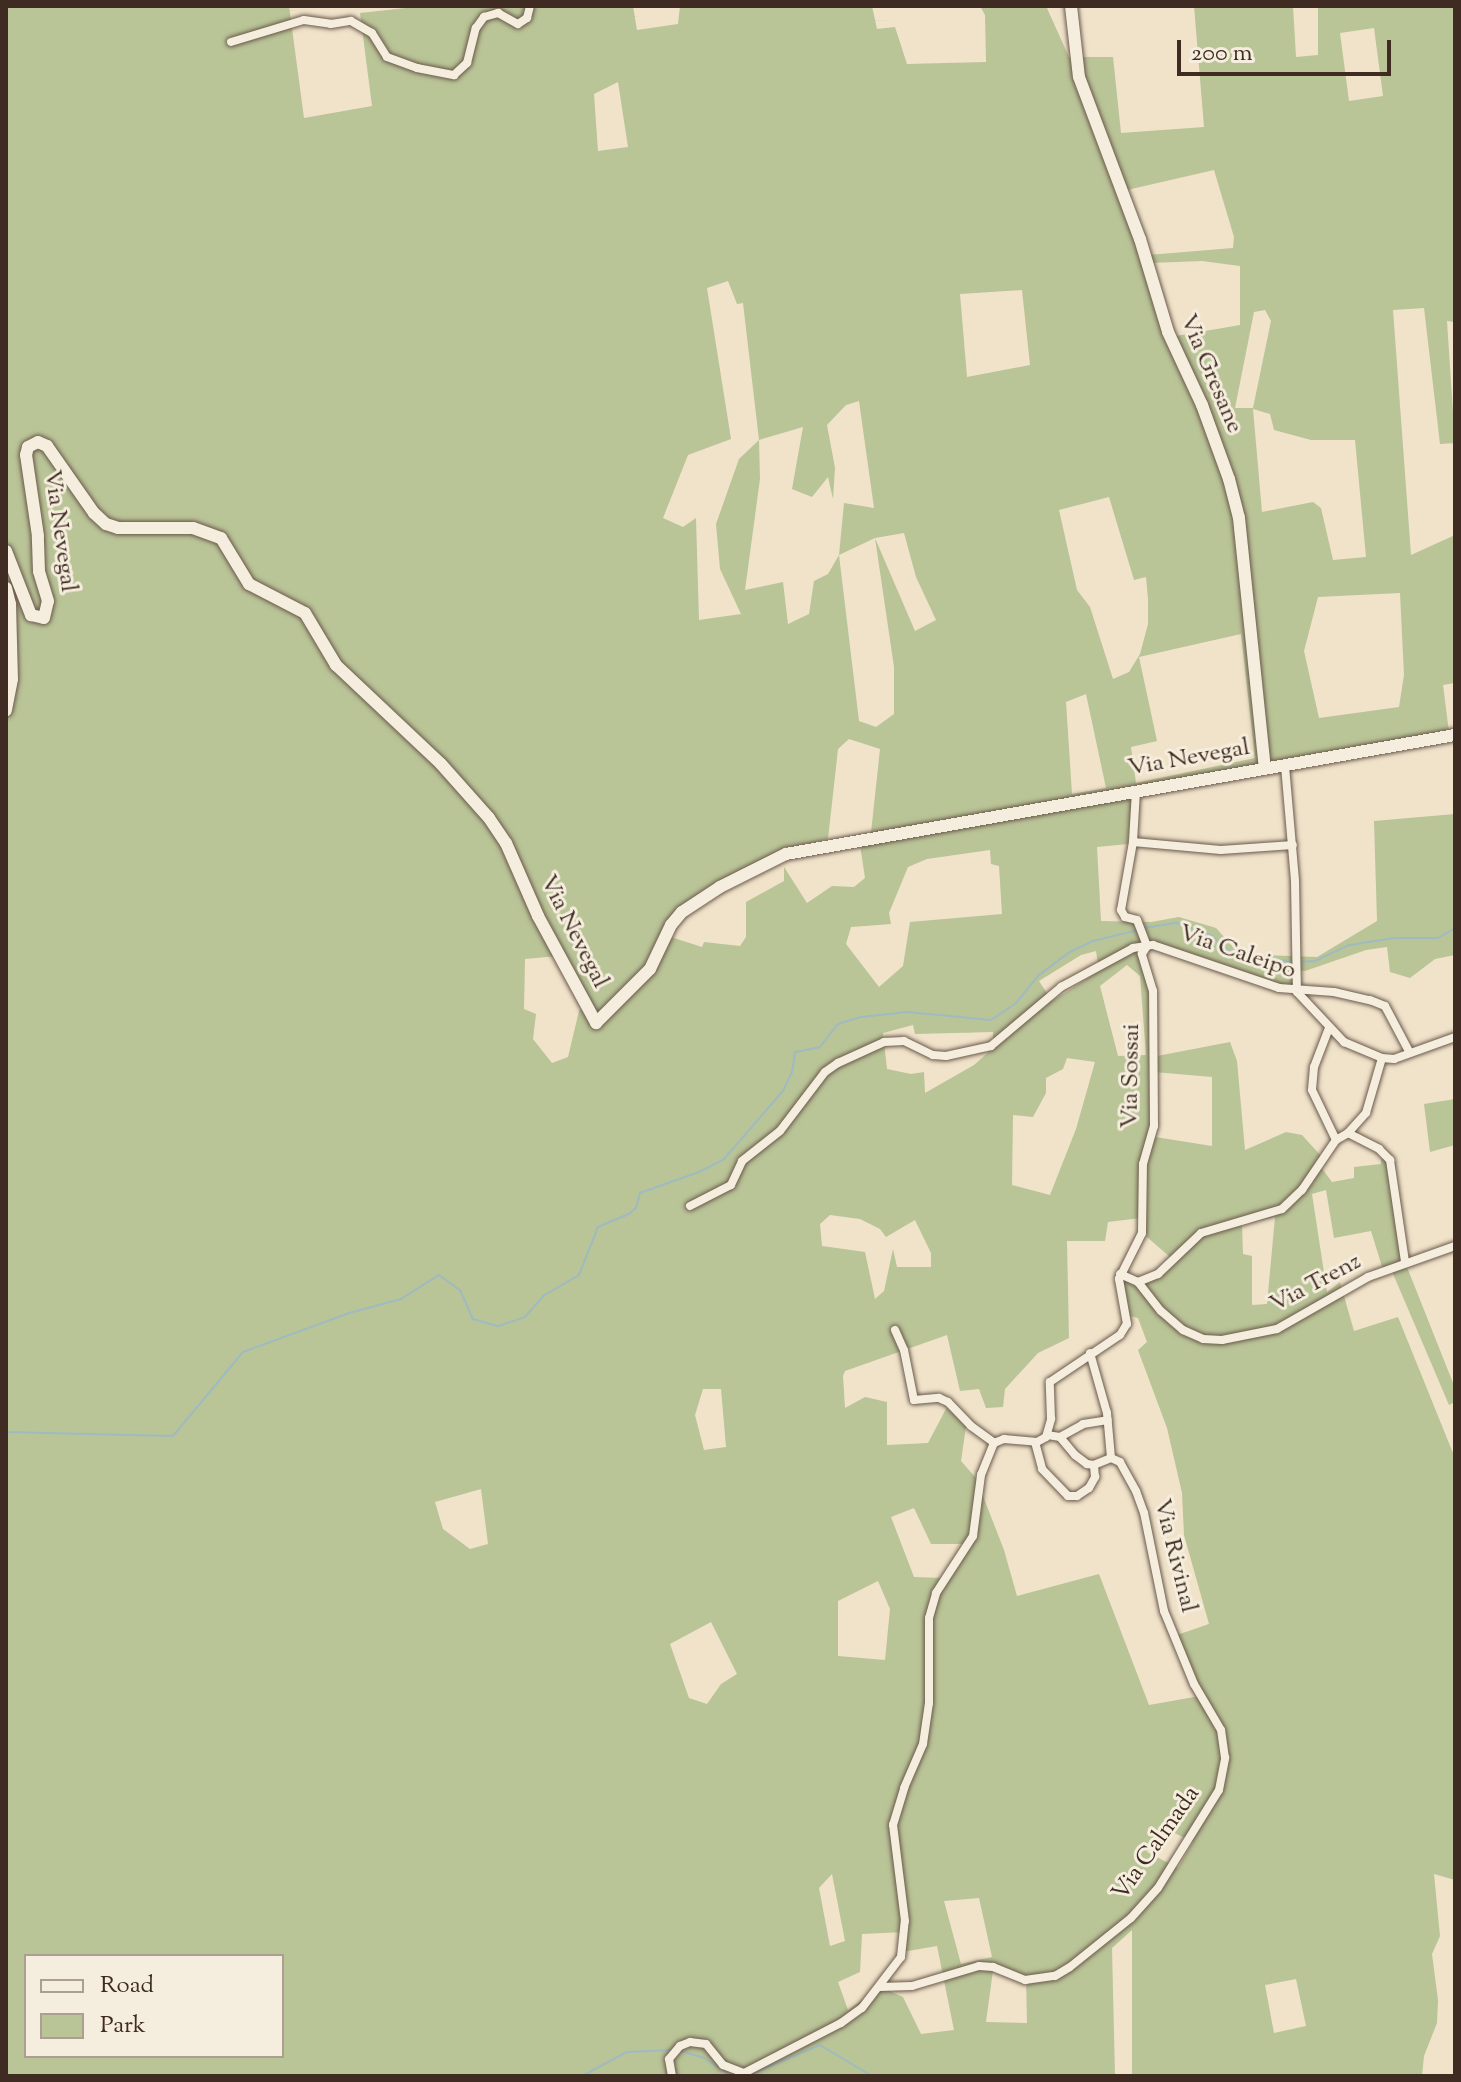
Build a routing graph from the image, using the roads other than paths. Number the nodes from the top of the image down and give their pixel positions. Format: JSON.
{"nodes":[{"id":1,"x":530,"y":6,"type":"edge"},
{"id":2,"x":1071,"y":6,"type":"edge"},
{"id":3,"x":231,"y":42,"type":"dead end"},
{"id":4,"x":6,"y":551,"type":"edge"},
{"id":5,"x":6,"y":588,"type":"edge"},
{"id":6,"x":6,"y":710,"type":"edge"},
{"id":7,"x":1455,"y":735,"type":"edge"},
{"id":8,"x":1285,"y":766,"type":"junction"},
{"id":9,"x":1265,"y":768,"type":"junction"},
{"id":10,"x":1136,"y":791,"type":"junction"},
{"id":11,"x":1133,"y":842,"type":"junction"},
{"id":12,"x":1293,"y":845,"type":"junction"},
{"id":13,"x":1146,"y":943,"type":"junction"},
{"id":14,"x":1297,"y":992,"type":"junction"},
{"id":15,"x":1329,"y":1028,"type":"junction"},
{"id":16,"x":1455,"y":1037,"type":"edge"},
{"id":17,"x":1410,"y":1053,"type":"junction"},
{"id":18,"x":1382,"y":1058,"type":"junction"},
{"id":19,"x":1348,"y":1133,"type":"junction"},
{"id":20,"x":1336,"y":1140,"type":"junction"},
{"id":21,"x":690,"y":1206,"type":"dead end"},
{"id":22,"x":1455,"y":1246,"type":"edge"},
{"id":23,"x":1405,"y":1262,"type":"junction"},
{"id":24,"x":1120,"y":1274,"type":"junction"},
{"id":25,"x":1138,"y":1282,"type":"junction"},
{"id":26,"x":895,"y":1330,"type":"dead end"},
{"id":27,"x":1090,"y":1353,"type":"junction"},
{"id":28,"x":1108,"y":1420,"type":"junction"},
{"id":29,"x":1048,"y":1435,"type":"junction"},
{"id":30,"x":1060,"y":1437,"type":"junction"},
{"id":31,"x":1035,"y":1442,"type":"junction"},
{"id":32,"x":994,"y":1443,"type":"junction"},
{"id":33,"x":1111,"y":1458,"type":"junction"},
{"id":34,"x":1094,"y":1465,"type":"junction"},
{"id":35,"x":1225,"y":1758,"type":"joint"},
{"id":36,"x":880,"y":1987,"type":"junction"},
{"id":37,"x":672,"y":2076,"type":"edge"}],
"edges":[{"from":1,"to":3,"type":"street"},
{"from":2,"to":9,"type":"main road","name":"Via Gresane"},
{"from":4,"to":10,"type":"main road","name":"Via Nevegal"},
{"from":5,"to":6,"type":"main road"},
{"from":7,"to":8,"type":"main road","name":"Via Nevegal"},
{"from":8,"to":9,"type":"main road","name":"Via Nevegal"},
{"from":8,"to":12,"type":"street"},
{"from":9,"to":10,"type":"main road","name":"Via Nevegal"},
{"from":10,"to":11,"type":"street"},
{"from":11,"to":12,"type":"street"},
{"from":11,"to":13,"type":"street","name":"Via Caleipo"},
{"from":12,"to":14,"type":"street"},
{"from":13,"to":14,"type":"street","name":"Via Caleipo"},
{"from":13,"to":21,"type":"street"},
{"from":13,"to":24,"type":"street","name":"Via Sossai"},
{"from":14,"to":15,"type":"street","name":"Via Caleipo"},
{"from":14,"to":17,"type":"street"},
{"from":15,"to":18,"type":"street","name":"Via Caleipo"},
{"from":15,"to":20,"type":"street"},
{"from":16,"to":17,"type":"street"},
{"from":17,"to":18,"type":"street"},
{"from":18,"to":19,"type":"street"},
{"from":19,"to":20,"type":"street"},
{"from":19,"to":23,"type":"street"},
{"from":20,"to":25,"type":"street"},
{"from":22,"to":23,"type":"street","name":"Via Trenz"},
{"from":23,"to":25,"type":"street","name":"Via Trenz"},
{"from":24,"to":25,"type":"street","name":"Via Trenz"},
{"from":24,"to":27,"type":"street"},
{"from":26,"to":32,"type":"street"},
{"from":27,"to":28,"type":"street"},
{"from":27,"to":29,"type":"street"},
{"from":28,"to":30,"type":"street"},
{"from":28,"to":33,"type":"street"},
{"from":29,"to":30,"type":"street"},
{"from":29,"to":31,"type":"street"},
{"from":30,"to":34,"type":"street"},
{"from":31,"to":32,"type":"street"},
{"from":31,"to":34,"type":"street"},
{"from":32,"to":36,"type":"street"},
{"from":33,"to":34,"type":"street"},
{"from":33,"to":35,"type":"street","name":"Via Rivinal"},
{"from":35,"to":36,"type":"street","name":"Via Calmada"},
{"from":36,"to":37,"type":"street"}]}
